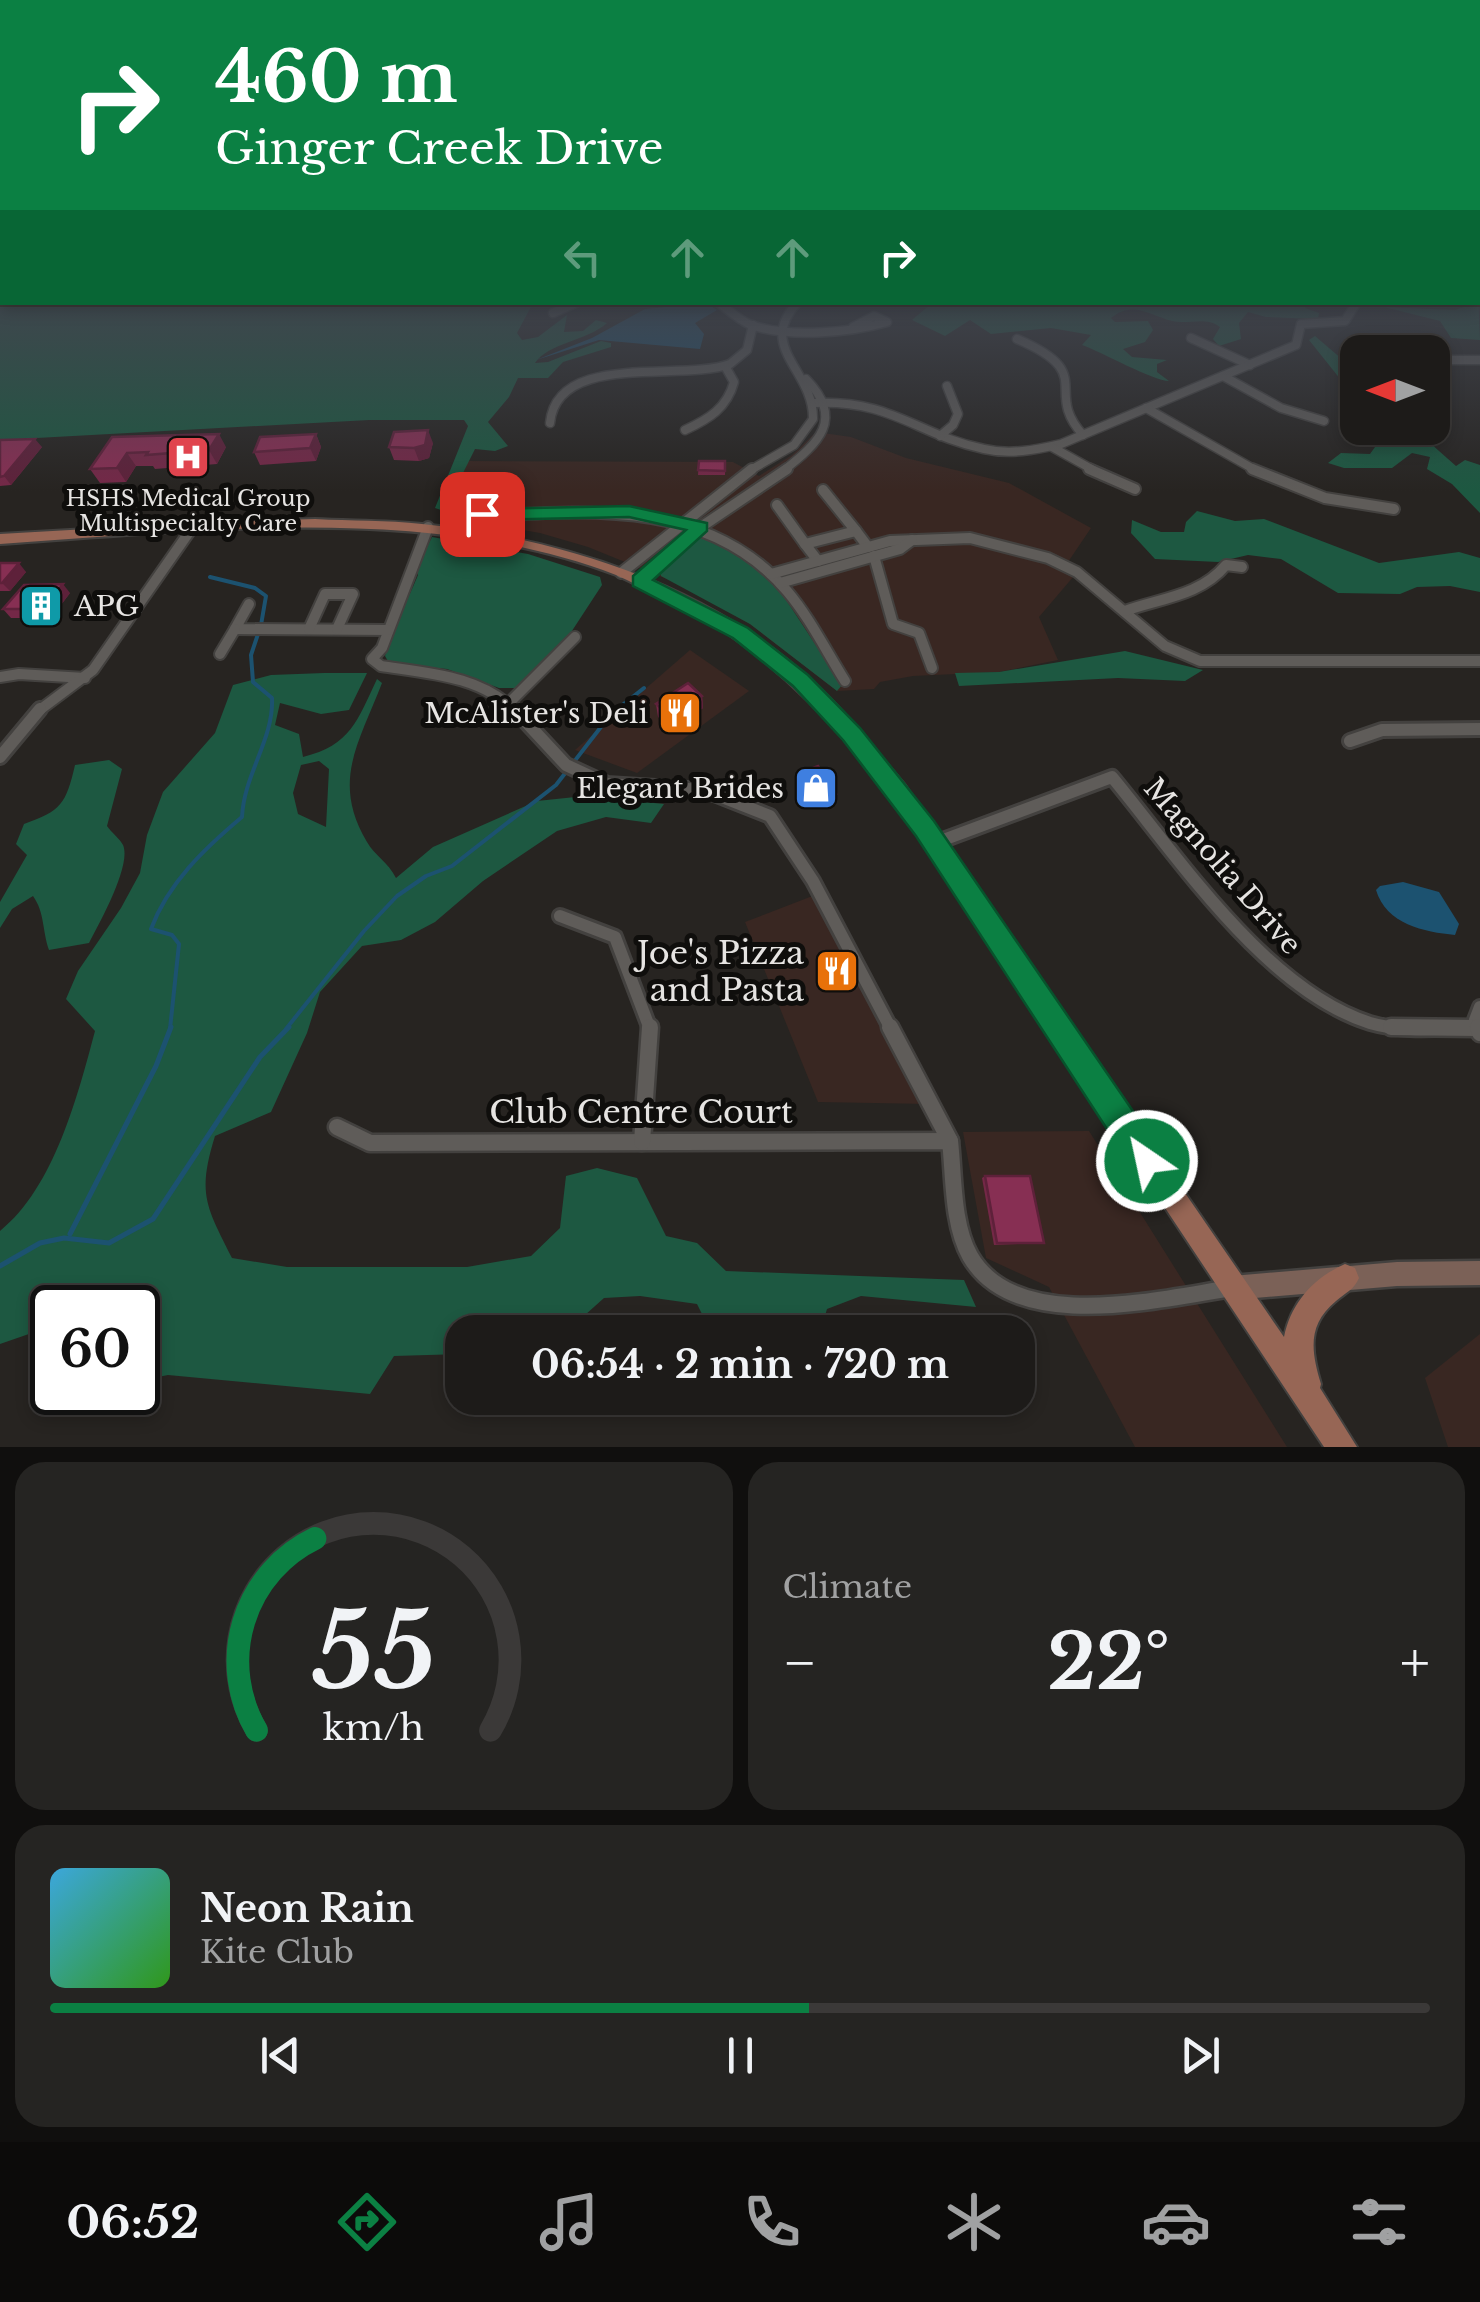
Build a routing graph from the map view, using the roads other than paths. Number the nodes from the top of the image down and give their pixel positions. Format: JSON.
{"nodes":[{"id":1,"x":741,"y":356,"type":"edge"},
{"id":2,"x":788,"y":356,"type":"edge"},
{"id":3,"x":1051,"y":356,"type":"edge"},
{"id":4,"x":1231,"y":356,"type":"edge"},
{"id":5,"x":1272,"y":356,"type":"edge"},
{"id":6,"x":1450,"y":360,"type":"edge"},
{"id":7,"x":1480,"y":360,"type":"edge"},
{"id":8,"x":1250,"y":364,"type":"junction"},
{"id":9,"x":724,"y":366,"type":"junction"},
{"id":10,"x":796,"y":369,"type":"junction"},
{"id":11,"x":1223,"y":376,"type":"junction"},
{"id":12,"x":947,"y":386,"type":"dead end"},
{"id":13,"x":825,"y":402,"type":"junction"},
{"id":14,"x":813,"y":403,"type":"junction"},
{"id":15,"x":1146,"y":408,"type":"junction"},
{"id":16,"x":1324,"y":421,"type":"dead end"},
{"id":17,"x":550,"y":423,"type":"dead end"},
{"id":18,"x":684,"y":430,"type":"dead end"},
{"id":19,"x":1083,"y":435,"type":"junction"},
{"id":20,"x":940,"y":436,"type":"junction"},
{"id":21,"x":1052,"y":446,"type":"junction"},
{"id":22,"x":773,"y":458,"type":"junction"},
{"id":23,"x":789,"y":466,"type":"junction"},
{"id":24,"x":742,"y":480,"type":"junction"},
{"id":25,"x":759,"y":489,"type":"junction"},
{"id":26,"x":1135,"y":489,"type":"dead end"},
{"id":27,"x":823,"y":490,"type":"dead end"},
{"id":28,"x":777,"y":506,"type":"dead end"},
{"id":29,"x":484,"y":508,"type":"dead end"},
{"id":30,"x":1394,"y":509,"type":"dead end"},
{"id":31,"x":686,"y":522,"type":"junction"},
{"id":32,"x":428,"y":527,"type":"junction"},
{"id":33,"x":700,"y":527,"type":"junction"},
{"id":34,"x":192,"y":528,"type":"junction"},
{"id":35,"x":856,"y":531,"type":"junction"},
{"id":36,"x":833,"y":537,"type":"junction"},
{"id":37,"x":0,"y":539,"type":"edge"},
{"id":38,"x":806,"y":544,"type":"junction"},
{"id":39,"x":871,"y":551,"type":"junction"},
{"id":40,"x":854,"y":554,"type":"junction"},
{"id":41,"x":818,"y":561,"type":"junction"},
{"id":42,"x":1242,"y":567,"type":"dead end"},
{"id":43,"x":771,"y":574,"type":"junction"},
{"id":44,"x":630,"y":577,"type":"junction"},
{"id":45,"x":780,"y":584,"type":"junction"},
{"id":46,"x":248,"y":604,"type":"dead end"},
{"id":47,"x":1126,"y":611,"type":"junction"},
{"id":48,"x":234,"y":629,"type":"junction"},
{"id":49,"x":309,"y":630,"type":"junction"},
{"id":50,"x":337,"y":630,"type":"junction"},
{"id":51,"x":388,"y":630,"type":"junction"},
{"id":52,"x":575,"y":637,"type":"dead end"},
{"id":53,"x":220,"y":654,"type":"dead end"},
{"id":54,"x":1480,"y":661,"type":"edge"},
{"id":55,"x":932,"y":668,"type":"dead end"},
{"id":56,"x":0,"y":677,"type":"edge"},
{"id":57,"x":85,"y":678,"type":"junction"},
{"id":58,"x":845,"y":681,"type":"dead end"},
{"id":59,"x":509,"y":703,"type":"junction"},
{"id":60,"x":1480,"y":729,"type":"edge"},
{"id":61,"x":1350,"y":741,"type":"dead end"},
{"id":62,"x":0,"y":757,"type":"edge"},
{"id":63,"x":934,"y":843,"type":"junction"},
{"id":64,"x":560,"y":916,"type":"dead end"},
{"id":65,"x":1480,"y":1006,"type":"edge"},
{"id":66,"x":1479,"y":1030,"type":"edge"},
{"id":67,"x":337,"y":1128,"type":"dead end"},
{"id":68,"x":950,"y":1141,"type":"junction"},
{"id":69,"x":642,"y":1142,"type":"junction"},
{"id":70,"x":1480,"y":1273,"type":"edge"},
{"id":71,"x":1345,"y":1278,"type":"junction"},
{"id":72,"x":1232,"y":1288,"type":"junction"},
{"id":73,"x":1315,"y":1408,"type":"junction"},
{"id":74,"x":1342,"y":1447,"type":"edge"}],
"edges":[{"from":1,"to":9,"type":"street"},
{"from":2,"to":10,"type":"street"},
{"from":3,"to":19,"type":"street"},
{"from":4,"to":8,"type":"street"},
{"from":5,"to":8,"type":"street"},
{"from":6,"to":7,"type":"street"},
{"from":8,"to":11,"type":"street"},
{"from":9,"to":17,"type":"street"},
{"from":9,"to":18,"type":"street"},
{"from":10,"to":13,"type":"street"},
{"from":10,"to":14,"type":"street"},
{"from":11,"to":15,"type":"street"},
{"from":11,"to":16,"type":"street"},
{"from":12,"to":20,"type":"street"},
{"from":13,"to":14,"type":"street"},
{"from":13,"to":20,"type":"street"},
{"from":13,"to":23,"type":"street"},
{"from":14,"to":22,"type":"street"},
{"from":15,"to":19,"type":"street"},
{"from":15,"to":30,"type":"street"},
{"from":19,"to":21,"type":"street"},
{"from":20,"to":21,"type":"street"},
{"from":21,"to":26,"type":"street"},
{"from":22,"to":23,"type":"street"},
{"from":22,"to":24,"type":"street"},
{"from":23,"to":25,"type":"street"},
{"from":24,"to":25,"type":"street"},
{"from":24,"to":31,"type":"street"},
{"from":25,"to":33,"type":"street"},
{"from":27,"to":35,"type":"street"},
{"from":28,"to":38,"type":"street"},
{"from":29,"to":31,"type":"street"},
{"from":31,"to":33,"type":"street"},
{"from":31,"to":44,"type":"street"},
{"from":32,"to":34,"type":"main road"},
{"from":32,"to":44,"type":"main road"},
{"from":32,"to":51,"type":"street"},
{"from":33,"to":43,"type":"street"},
{"from":33,"to":44,"type":"street"},
{"from":34,"to":37,"type":"main road"},
{"from":34,"to":57,"type":"street"},
{"from":35,"to":36,"type":"street"},
{"from":35,"to":39,"type":"street"},
{"from":36,"to":38,"type":"street"},
{"from":36,"to":40,"type":"street"},
{"from":38,"to":41,"type":"street"},
{"from":39,"to":40,"type":"street"},
{"from":39,"to":47,"type":"street"},
{"from":39,"to":55,"type":"street"},
{"from":40,"to":41,"type":"street"},
{"from":40,"to":45,"type":"street"},
{"from":41,"to":43,"type":"street"},
{"from":42,"to":47,"type":"street"},
{"from":43,"to":45,"type":"street"},
{"from":44,"to":63,"type":"main road"},
{"from":45,"to":58,"type":"street"},
{"from":46,"to":48,"type":"street"},
{"from":47,"to":54,"type":"street"},
{"from":48,"to":49,"type":"street"},
{"from":48,"to":53,"type":"street"},
{"from":49,"to":50,"type":"street"},
{"from":49,"to":50,"type":"street"},
{"from":50,"to":51,"type":"street"},
{"from":51,"to":59,"type":"street"},
{"from":52,"to":59,"type":"street"},
{"from":56,"to":57,"type":"street"},
{"from":57,"to":62,"type":"street"},
{"from":59,"to":68,"type":"street"},
{"from":60,"to":61,"type":"street"},
{"from":63,"to":66,"type":"street","name":"Magnolia Drive"},
{"from":63,"to":72,"type":"main road"},
{"from":64,"to":69,"type":"street"},
{"from":65,"to":66,"type":"street"},
{"from":67,"to":69,"type":"street","name":"Club Centre Court"},
{"from":68,"to":69,"type":"street","name":"Club Centre Court"},
{"from":68,"to":72,"type":"street"},
{"from":70,"to":71,"type":"street"},
{"from":71,"to":72,"type":"street"},
{"from":71,"to":73,"type":"main road"},
{"from":72,"to":73,"type":"main road"},
{"from":73,"to":74,"type":"main road"}]}
